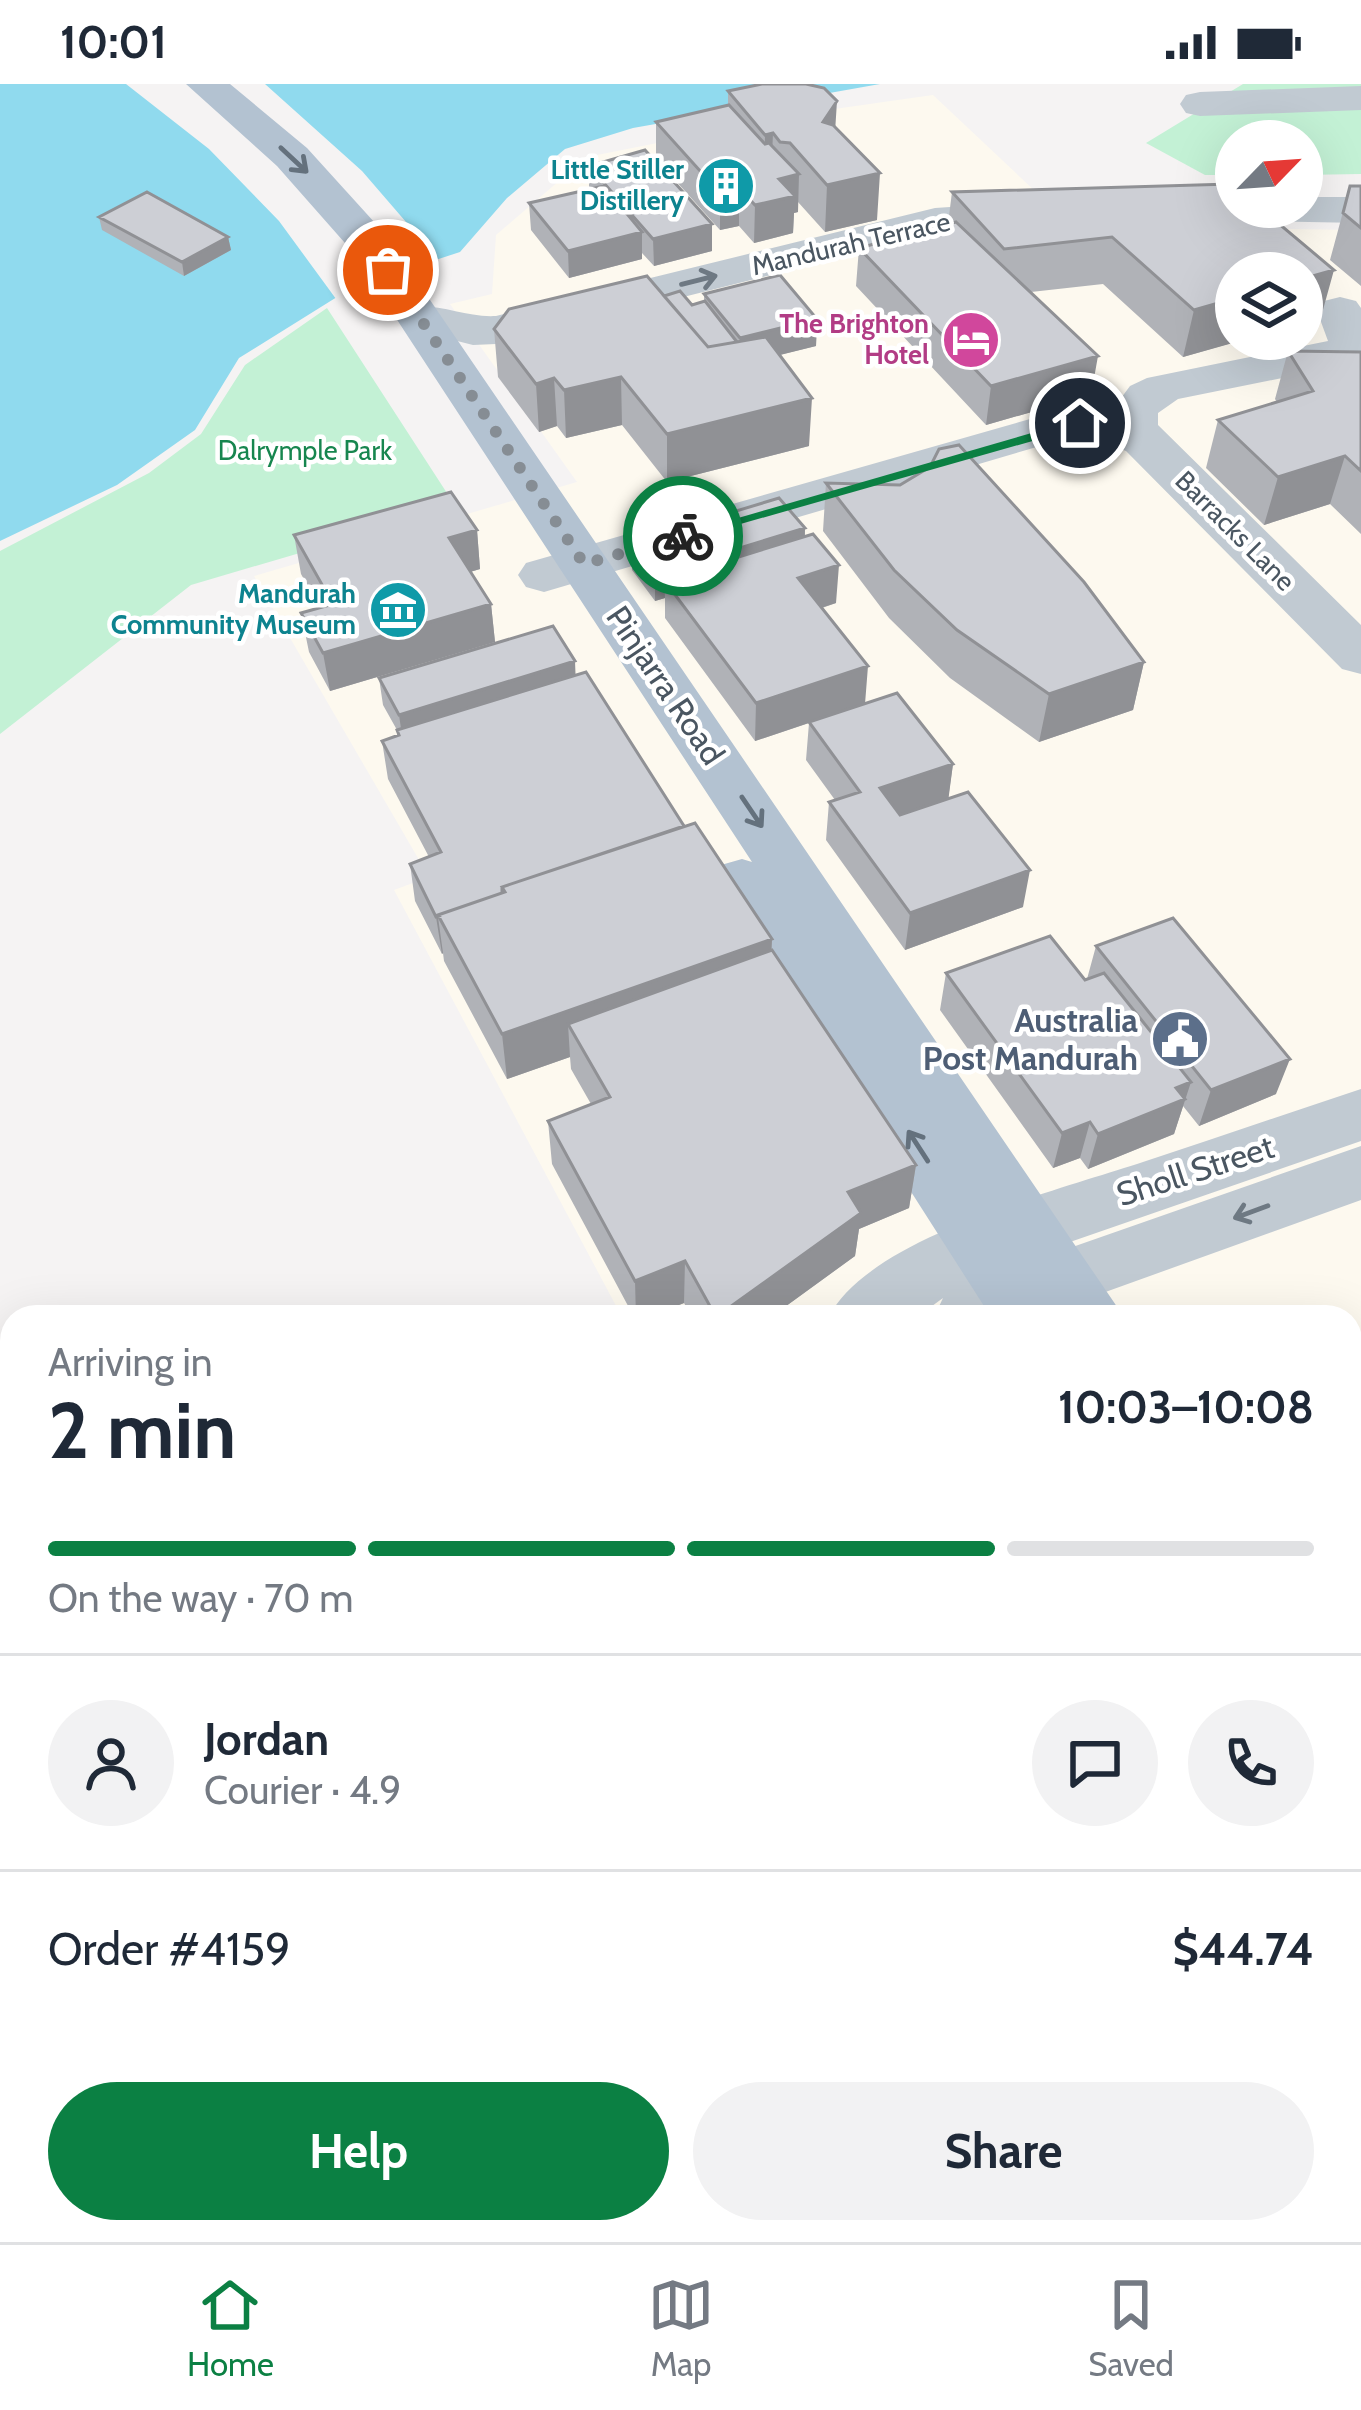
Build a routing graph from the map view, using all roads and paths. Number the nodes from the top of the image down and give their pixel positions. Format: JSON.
{"nodes":[{"id":1,"x":186,"y":88,"type":"edge"},
{"id":2,"x":1361,"y":98,"type":"edge"},
{"id":3,"x":1200,"y":104,"type":"dead end"},
{"id":4,"x":1215,"y":209,"type":"edge"},
{"id":5,"x":1323,"y":209,"type":"edge"},
{"id":6,"x":1361,"y":210,"type":"edge"},
{"id":7,"x":1134,"y":212,"type":"edge"},
{"id":8,"x":1087,"y":213,"type":"edge"},
{"id":9,"x":1255,"y":228,"type":"edge"},
{"id":10,"x":1270,"y":252,"type":"edge"},
{"id":11,"x":1323,"y":297,"type":"edge"},
{"id":12,"x":398,"y":307,"type":"junction"},
{"id":13,"x":1350,"y":320,"type":"edge"},
{"id":14,"x":1143,"y":441,"type":"junction"},
{"id":15,"x":564,"y":570,"type":"junction"},
{"id":16,"x":1361,"y":656,"type":"edge"},
{"id":17,"x":1361,"y":1115,"type":"edge"},
{"id":18,"x":1361,"y":1173,"type":"edge"},
{"id":19,"x":1025,"y":1285,"type":"edge"},
{"id":20,"x":881,"y":1305,"type":"edge"}],
"edges":[{"from":1,"to":12,"type":"main road","name":"Pinjarra Road"},
{"from":2,"to":3,"type":"street"},
{"from":4,"to":7,"type":"street"},
{"from":5,"to":6,"type":"street"},
{"from":12,"to":8,"type":"street","name":"Mandurah Terrace","one_way":true},
{"from":9,"to":10,"type":"street"},
{"from":11,"to":13,"type":"street"},
{"from":12,"to":15,"type":"main road","name":"Pinjarra Road"},
{"from":13,"to":14,"type":"street"},
{"from":14,"to":15,"type":"street","name":"Barracks Lane"},
{"from":14,"to":16,"type":"street","name":"Barracks Lane"},
{"from":15,"to":19,"type":"main road","name":"Pinjarra Road"},
{"from":17,"to":19,"type":"street","name":"Sholl Street"},
{"from":18,"to":19,"type":"street","name":"Sholl Street","one_way":true},
{"from":19,"to":20,"type":"street"}]}
